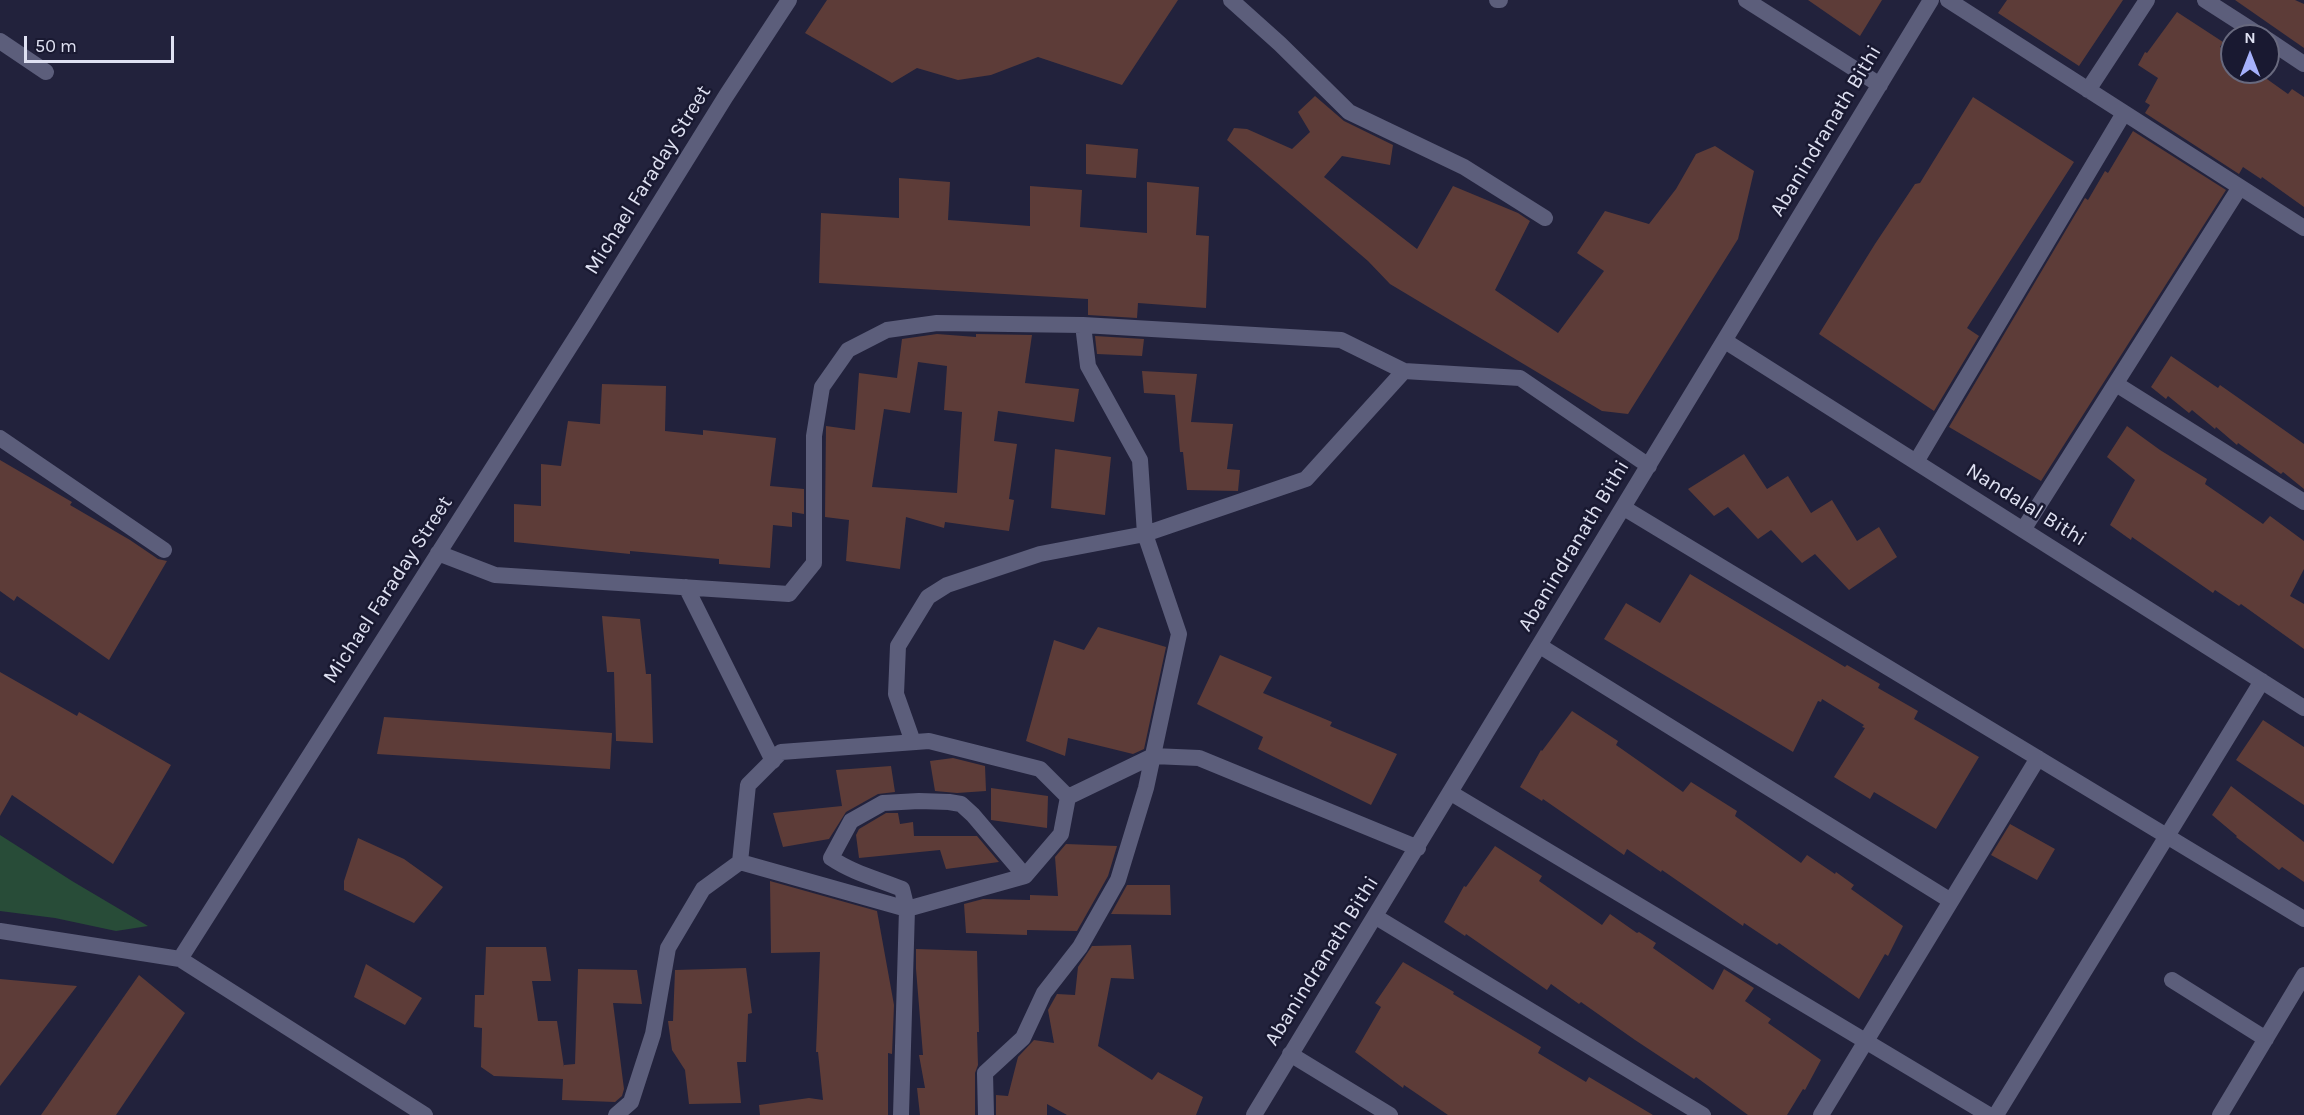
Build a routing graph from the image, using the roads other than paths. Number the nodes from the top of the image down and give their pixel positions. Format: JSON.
{"nodes":[{"id":1,"x":789,"y":0,"type":"edge"},
{"id":2,"x":1231,"y":0,"type":"edge"},
{"id":3,"x":1746,"y":0,"type":"edge"},
{"id":4,"x":1931,"y":0,"type":"edge"},
{"id":5,"x":1948,"y":0,"type":"edge"},
{"id":6,"x":2147,"y":0,"type":"edge"},
{"id":7,"x":2205,"y":0,"type":"edge"},
{"id":8,"x":2242,"y":24,"type":"edge"},
{"id":9,"x":0,"y":41,"type":"edge"},
{"id":10,"x":2280,"y":48,"type":"edge"},
{"id":11,"x":2304,"y":64,"type":"edge"},
{"id":12,"x":46,"y":72,"type":"dead end"},
{"id":13,"x":1880,"y":85,"type":"junction"},
{"id":14,"x":2088,"y":90,"type":"junction"},
{"id":15,"x":2124,"y":113,"type":"junction"},
{"id":16,"x":2240,"y":187,"type":"junction"},
{"id":17,"x":1545,"y":218,"type":"dead end"},
{"id":18,"x":2304,"y":228,"type":"edge"},
{"id":19,"x":1083,"y":325,"type":"junction"},
{"id":20,"x":1725,"y":341,"type":"junction"},
{"id":21,"x":1404,"y":371,"type":"junction"},
{"id":22,"x":2116,"y":384,"type":"junction"},
{"id":23,"x":0,"y":438,"type":"edge"},
{"id":24,"x":1916,"y":462,"type":"junction"},
{"id":25,"x":1649,"y":466,"type":"junction"},
{"id":26,"x":2304,"y":502,"type":"edge"},
{"id":27,"x":1624,"y":508,"type":"junction"},
{"id":28,"x":2023,"y":530,"type":"junction"},
{"id":29,"x":1145,"y":534,"type":"junction"},
{"id":30,"x":164,"y":550,"type":"dead end"},
{"id":31,"x":438,"y":553,"type":"junction"},
{"id":32,"x":686,"y":588,"type":"junction"},
{"id":33,"x":1540,"y":646,"type":"junction"},
{"id":34,"x":2262,"y":681,"type":"junction"},
{"id":35,"x":2304,"y":708,"type":"edge"},
{"id":36,"x":913,"y":742,"type":"junction"},
{"id":37,"x":1153,"y":756,"type":"junction"},
{"id":38,"x":2038,"y":758,"type":"junction"},
{"id":39,"x":773,"y":761,"type":"junction"},
{"id":40,"x":1451,"y":793,"type":"junction"},
{"id":41,"x":1068,"y":796,"type":"junction"},
{"id":42,"x":2167,"y":836,"type":"junction"},
{"id":43,"x":1418,"y":848,"type":"junction"},
{"id":44,"x":740,"y":862,"type":"junction"},
{"id":45,"x":1025,"y":876,"type":"junction"},
{"id":46,"x":1951,"y":901,"type":"junction"},
{"id":47,"x":907,"y":909,"type":"junction"},
{"id":48,"x":1376,"y":917,"type":"junction"},
{"id":49,"x":2304,"y":919,"type":"edge"},
{"id":50,"x":0,"y":932,"type":"edge"},
{"id":51,"x":180,"y":959,"type":"junction"},
{"id":52,"x":2304,"y":975,"type":"edge"},
{"id":53,"x":2172,"y":980,"type":"dead end"},
{"id":54,"x":2266,"y":1039,"type":"junction"},
{"id":55,"x":1866,"y":1041,"type":"junction"},
{"id":56,"x":1290,"y":1054,"type":"junction"},
{"id":57,"x":425,"y":1115,"type":"edge"},
{"id":58,"x":616,"y":1115,"type":"edge"},
{"id":59,"x":901,"y":1115,"type":"edge"},
{"id":60,"x":986,"y":1115,"type":"edge"},
{"id":61,"x":1254,"y":1115,"type":"edge"},
{"id":62,"x":1390,"y":1115,"type":"edge"},
{"id":63,"x":1703,"y":1115,"type":"edge"},
{"id":64,"x":1821,"y":1115,"type":"edge"},
{"id":65,"x":1989,"y":1115,"type":"edge"},
{"id":66,"x":1996,"y":1115,"type":"edge"},
{"id":67,"x":2220,"y":1115,"type":"edge"}],
"edges":[{"from":1,"to":31,"type":"street","name":"Michael Faraday Street"},
{"from":2,"to":17,"type":"street"},
{"from":3,"to":13,"type":"street"},
{"from":4,"to":13,"type":"street","name":"Abanindranath Bithi"},
{"from":5,"to":14,"type":"street"},
{"from":6,"to":14,"type":"street"},
{"from":7,"to":8,"type":"street"},
{"from":9,"to":12,"type":"street"},
{"from":10,"to":11,"type":"street"},
{"from":13,"to":20,"type":"street","name":"Abanindranath Bithi"},
{"from":14,"to":15,"type":"street"},
{"from":15,"to":16,"type":"street"},
{"from":15,"to":24,"type":"street"},
{"from":16,"to":18,"type":"street"},
{"from":16,"to":22,"type":"street"},
{"from":19,"to":21,"type":"street"},
{"from":19,"to":29,"type":"street"},
{"from":19,"to":32,"type":"street"},
{"from":20,"to":24,"type":"street","name":"Nandalal Bithi"},
{"from":20,"to":25,"type":"street","name":"Abanindranath Bithi"},
{"from":21,"to":25,"type":"street"},
{"from":21,"to":29,"type":"street"},
{"from":22,"to":26,"type":"street"},
{"from":22,"to":28,"type":"street"},
{"from":23,"to":30,"type":"street"},
{"from":24,"to":28,"type":"street","name":"Nandalal Bithi"},
{"from":25,"to":27,"type":"street","name":"Abanindranath Bithi"},
{"from":27,"to":33,"type":"street","name":"Abanindranath Bithi"},
{"from":27,"to":38,"type":"street"},
{"from":28,"to":34,"type":"street","name":"Nandalal Bithi"},
{"from":29,"to":36,"type":"street"},
{"from":29,"to":37,"type":"street"},
{"from":31,"to":32,"type":"street"},
{"from":31,"to":51,"type":"street","name":"Michael Faraday Street"},
{"from":32,"to":39,"type":"street"},
{"from":33,"to":40,"type":"street","name":"Abanindranath Bithi"},
{"from":33,"to":46,"type":"street"},
{"from":34,"to":35,"type":"street","name":"Nandalal Bithi"},
{"from":34,"to":42,"type":"street"},
{"from":36,"to":39,"type":"street"},
{"from":36,"to":41,"type":"street"},
{"from":37,"to":41,"type":"street"},
{"from":37,"to":43,"type":"street"},
{"from":37,"to":60,"type":"street"},
{"from":38,"to":42,"type":"street"},
{"from":38,"to":46,"type":"street"},
{"from":39,"to":44,"type":"street"},
{"from":40,"to":43,"type":"street","name":"Abanindranath Bithi"},
{"from":40,"to":55,"type":"street"},
{"from":41,"to":45,"type":"street"},
{"from":42,"to":49,"type":"street"},
{"from":42,"to":66,"type":"street"},
{"from":43,"to":48,"type":"street","name":"Abanindranath Bithi"},
{"from":44,"to":47,"type":"street"},
{"from":44,"to":58,"type":"street"},
{"from":45,"to":47,"type":"street"},
{"from":45,"to":47,"type":"street"},
{"from":46,"to":55,"type":"street"},
{"from":47,"to":59,"type":"street"},
{"from":48,"to":56,"type":"street","name":"Abanindranath Bithi"},
{"from":48,"to":63,"type":"street"},
{"from":50,"to":51,"type":"street"},
{"from":51,"to":57,"type":"street"},
{"from":52,"to":54,"type":"street"},
{"from":53,"to":54,"type":"street"},
{"from":54,"to":67,"type":"street"},
{"from":55,"to":64,"type":"street"},
{"from":55,"to":65,"type":"street"},
{"from":56,"to":61,"type":"street","name":"Abanindranath Bithi"},
{"from":56,"to":62,"type":"street"}]}
